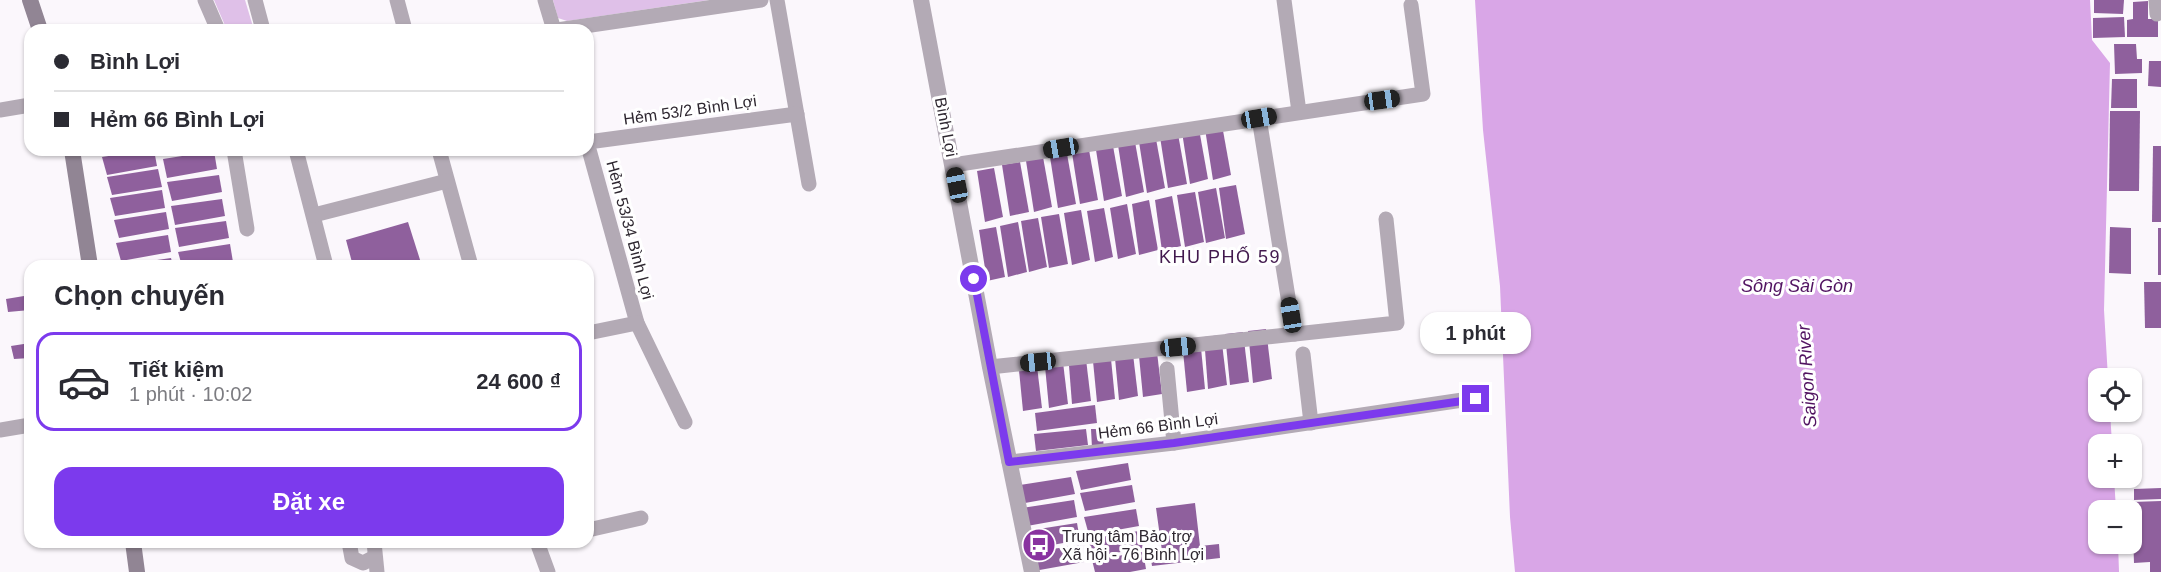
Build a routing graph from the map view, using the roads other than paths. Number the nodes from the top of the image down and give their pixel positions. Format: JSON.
{"nodes":[{"id":1,"x":30,"y":0,"type":"edge"},
{"id":2,"x":205,"y":0,"type":"edge"},
{"id":3,"x":255,"y":0,"type":"edge"},
{"id":4,"x":397,"y":0,"type":"edge"},
{"id":5,"x":545,"y":0,"type":"edge"},
{"id":6,"x":761,"y":0,"type":"edge"},
{"id":7,"x":777,"y":0,"type":"edge"},
{"id":8,"x":921,"y":0,"type":"edge"},
{"id":9,"x":1284,"y":0,"type":"edge"},
{"id":10,"x":1411,"y":5,"type":"dead end"},
{"id":11,"x":38,"y":24,"type":"edge"},
{"id":12,"x":215,"y":24,"type":"edge"},
{"id":13,"x":261,"y":24,"type":"edge"},
{"id":14,"x":403,"y":24,"type":"edge"},
{"id":15,"x":553,"y":24,"type":"edge"},
{"id":16,"x":594,"y":24,"type":"edge"},
{"id":17,"x":24,"y":106,"type":"edge"},
{"id":18,"x":0,"y":110,"type":"edge"},
{"id":19,"x":1299,"y":112,"type":"junction"},
{"id":20,"x":797,"y":114,"type":"junction"},
{"id":21,"x":1259,"y":118,"type":"junction"},
{"id":22,"x":594,"y":141,"type":"edge"},
{"id":23,"x":73,"y":156,"type":"edge"},
{"id":24,"x":235,"y":156,"type":"edge"},
{"id":25,"x":298,"y":156,"type":"edge"},
{"id":26,"x":441,"y":156,"type":"edge"},
{"id":27,"x":591,"y":156,"type":"edge"},
{"id":28,"x":953,"y":165,"type":"junction"},
{"id":29,"x":447,"y":181,"type":"junction"},
{"id":30,"x":809,"y":184,"type":"dead end"},
{"id":31,"x":314,"y":215,"type":"junction"},
{"id":32,"x":1386,"y":219,"type":"dead end"},
{"id":33,"x":247,"y":229,"type":"dead end"},
{"id":34,"x":89,"y":260,"type":"edge"},
{"id":35,"x":325,"y":260,"type":"edge"},
{"id":36,"x":469,"y":260,"type":"edge"},
{"id":37,"x":637,"y":323,"type":"junction"},
{"id":38,"x":594,"y":332,"type":"edge"},
{"id":39,"x":1294,"y":334,"type":"junction"},
{"id":40,"x":1303,"y":354,"type":"dead end"},
{"id":41,"x":990,"y":367,"type":"junction"},
{"id":42,"x":1167,"y":369,"type":"dead end"},
{"id":43,"x":1476,"y":399,"type":"dead end"},
{"id":44,"x":685,"y":422,"type":"dead end"},
{"id":45,"x":1311,"y":423,"type":"junction"},
{"id":46,"x":24,"y":426,"type":"edge"},
{"id":47,"x":0,"y":430,"type":"edge"},
{"id":48,"x":1174,"y":443,"type":"junction"},
{"id":49,"x":1009,"y":462,"type":"junction"},
{"id":50,"x":641,"y":518,"type":"dead end"},
{"id":51,"x":594,"y":529,"type":"edge"},
{"id":52,"x":134,"y":548,"type":"edge"},
{"id":53,"x":350,"y":548,"type":"edge"},
{"id":54,"x":540,"y":548,"type":"edge"},
{"id":55,"x":375,"y":557,"type":"edge"},
{"id":56,"x":137,"y":572,"type":"edge"},
{"id":57,"x":548,"y":572,"type":"edge"},
{"id":58,"x":1032,"y":572,"type":"edge"}],
"edges":[{"from":1,"to":11,"type":"main road"},
{"from":2,"to":12,"type":"street"},
{"from":3,"to":13,"type":"street"},
{"from":4,"to":14,"type":"street"},
{"from":5,"to":15,"type":"street"},
{"from":6,"to":16,"type":"street"},
{"from":7,"to":20,"type":"street"},
{"from":8,"to":28,"type":"street","name":"Bình Lợi"},
{"from":9,"to":19,"type":"street"},
{"from":10,"to":19,"type":"street"},
{"from":17,"to":18,"type":"street"},
{"from":19,"to":21,"type":"street"},
{"from":20,"to":22,"type":"street","name":"Hẻm 53/2 Bình Lợi"},
{"from":20,"to":30,"type":"street"},
{"from":21,"to":28,"type":"street"},
{"from":21,"to":39,"type":"street"},
{"from":23,"to":34,"type":"main road"},
{"from":24,"to":33,"type":"street"},
{"from":25,"to":31,"type":"street"},
{"from":26,"to":29,"type":"street"},
{"from":27,"to":37,"type":"street","name":"Hẻm 53/34 Bình Lợi"},
{"from":28,"to":41,"type":"street","name":"Bình Lợi"},
{"from":29,"to":31,"type":"street"},
{"from":29,"to":36,"type":"street"},
{"from":31,"to":35,"type":"street"},
{"from":32,"to":39,"type":"street"},
{"from":37,"to":38,"type":"street"},
{"from":37,"to":44,"type":"street","name":"Hẻm 53/34 Bình Lợi"},
{"from":39,"to":41,"type":"street"},
{"from":40,"to":45,"type":"street"},
{"from":41,"to":49,"type":"street","name":"Bình Lợi"},
{"from":42,"to":48,"type":"street"},
{"from":43,"to":45,"type":"street","name":"Hẻm 66 Bình Lợi"},
{"from":45,"to":48,"type":"street","name":"Hẻm 66 Bình Lợi"},
{"from":46,"to":47,"type":"street"},
{"from":48,"to":49,"type":"street","name":"Hẻm 66 Bình Lợi"},
{"from":49,"to":58,"type":"street","name":"Bình Lợi"},
{"from":50,"to":51,"type":"street"},
{"from":52,"to":56,"type":"main road"},
{"from":53,"to":55,"type":"street"},
{"from":54,"to":57,"type":"street"}]}
